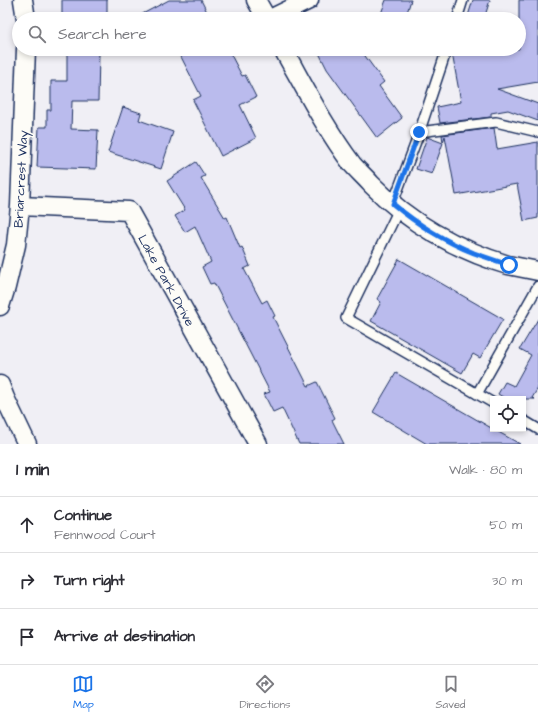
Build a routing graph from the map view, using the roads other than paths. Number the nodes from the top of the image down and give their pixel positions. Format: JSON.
{"nodes":[{"id":1,"x":23,"y":0,"type":"edge"},
{"id":2,"x":256,"y":0,"type":"edge"},
{"id":3,"x":309,"y":0,"type":"edge"},
{"id":4,"x":463,"y":0,"type":"edge"},
{"id":5,"x":25,"y":12,"type":"edge"},
{"id":6,"x":263,"y":12,"type":"edge"},
{"id":7,"x":284,"y":12,"type":"edge"},
{"id":8,"x":459,"y":12,"type":"edge"},
{"id":9,"x":26,"y":56,"type":"edge"},
{"id":10,"x":287,"y":56,"type":"edge"},
{"id":11,"x":445,"y":56,"type":"edge"},
{"id":12,"x":419,"y":132,"type":"junction"},
{"id":13,"x":538,"y":132,"type":"edge"},
{"id":14,"x":20,"y":206,"type":"junction"},
{"id":15,"x":396,"y":206,"type":"junction"},
{"id":16,"x":538,"y":271,"type":"edge"},
{"id":17,"x":538,"y":286,"type":"edge"},
{"id":18,"x":0,"y":306,"type":"edge"},
{"id":19,"x":0,"y":385,"type":"edge"},
{"id":20,"x":477,"y":394,"type":"junction"},
{"id":21,"x":490,"y":401,"type":"edge"},
{"id":22,"x":526,"y":422,"type":"edge"},
{"id":23,"x":538,"y":429,"type":"edge"},
{"id":24,"x":27,"y":444,"type":"edge"},
{"id":25,"x":258,"y":444,"type":"edge"}],
"edges":[{"from":1,"to":5,"type":"street"},
{"from":2,"to":6,"type":"street"},
{"from":3,"to":7,"type":"street"},
{"from":4,"to":8,"type":"lane"},
{"from":9,"to":14,"type":"street","name":"Briarcrest Way"},
{"from":10,"to":15,"type":"street"},
{"from":11,"to":12,"type":"lane"},
{"from":12,"to":13,"type":"lane"},
{"from":12,"to":15,"type":"lane"},
{"from":14,"to":18,"type":"street","name":"Briarcrest Way"},
{"from":14,"to":25,"type":"street","name":"Lake Park Drive"},
{"from":15,"to":16,"type":"street"},
{"from":15,"to":20,"type":"lane"},
{"from":17,"to":20,"type":"lane"},
{"from":19,"to":24,"type":"street"},
{"from":20,"to":21,"type":"lane"},
{"from":22,"to":23,"type":"lane"}]}
